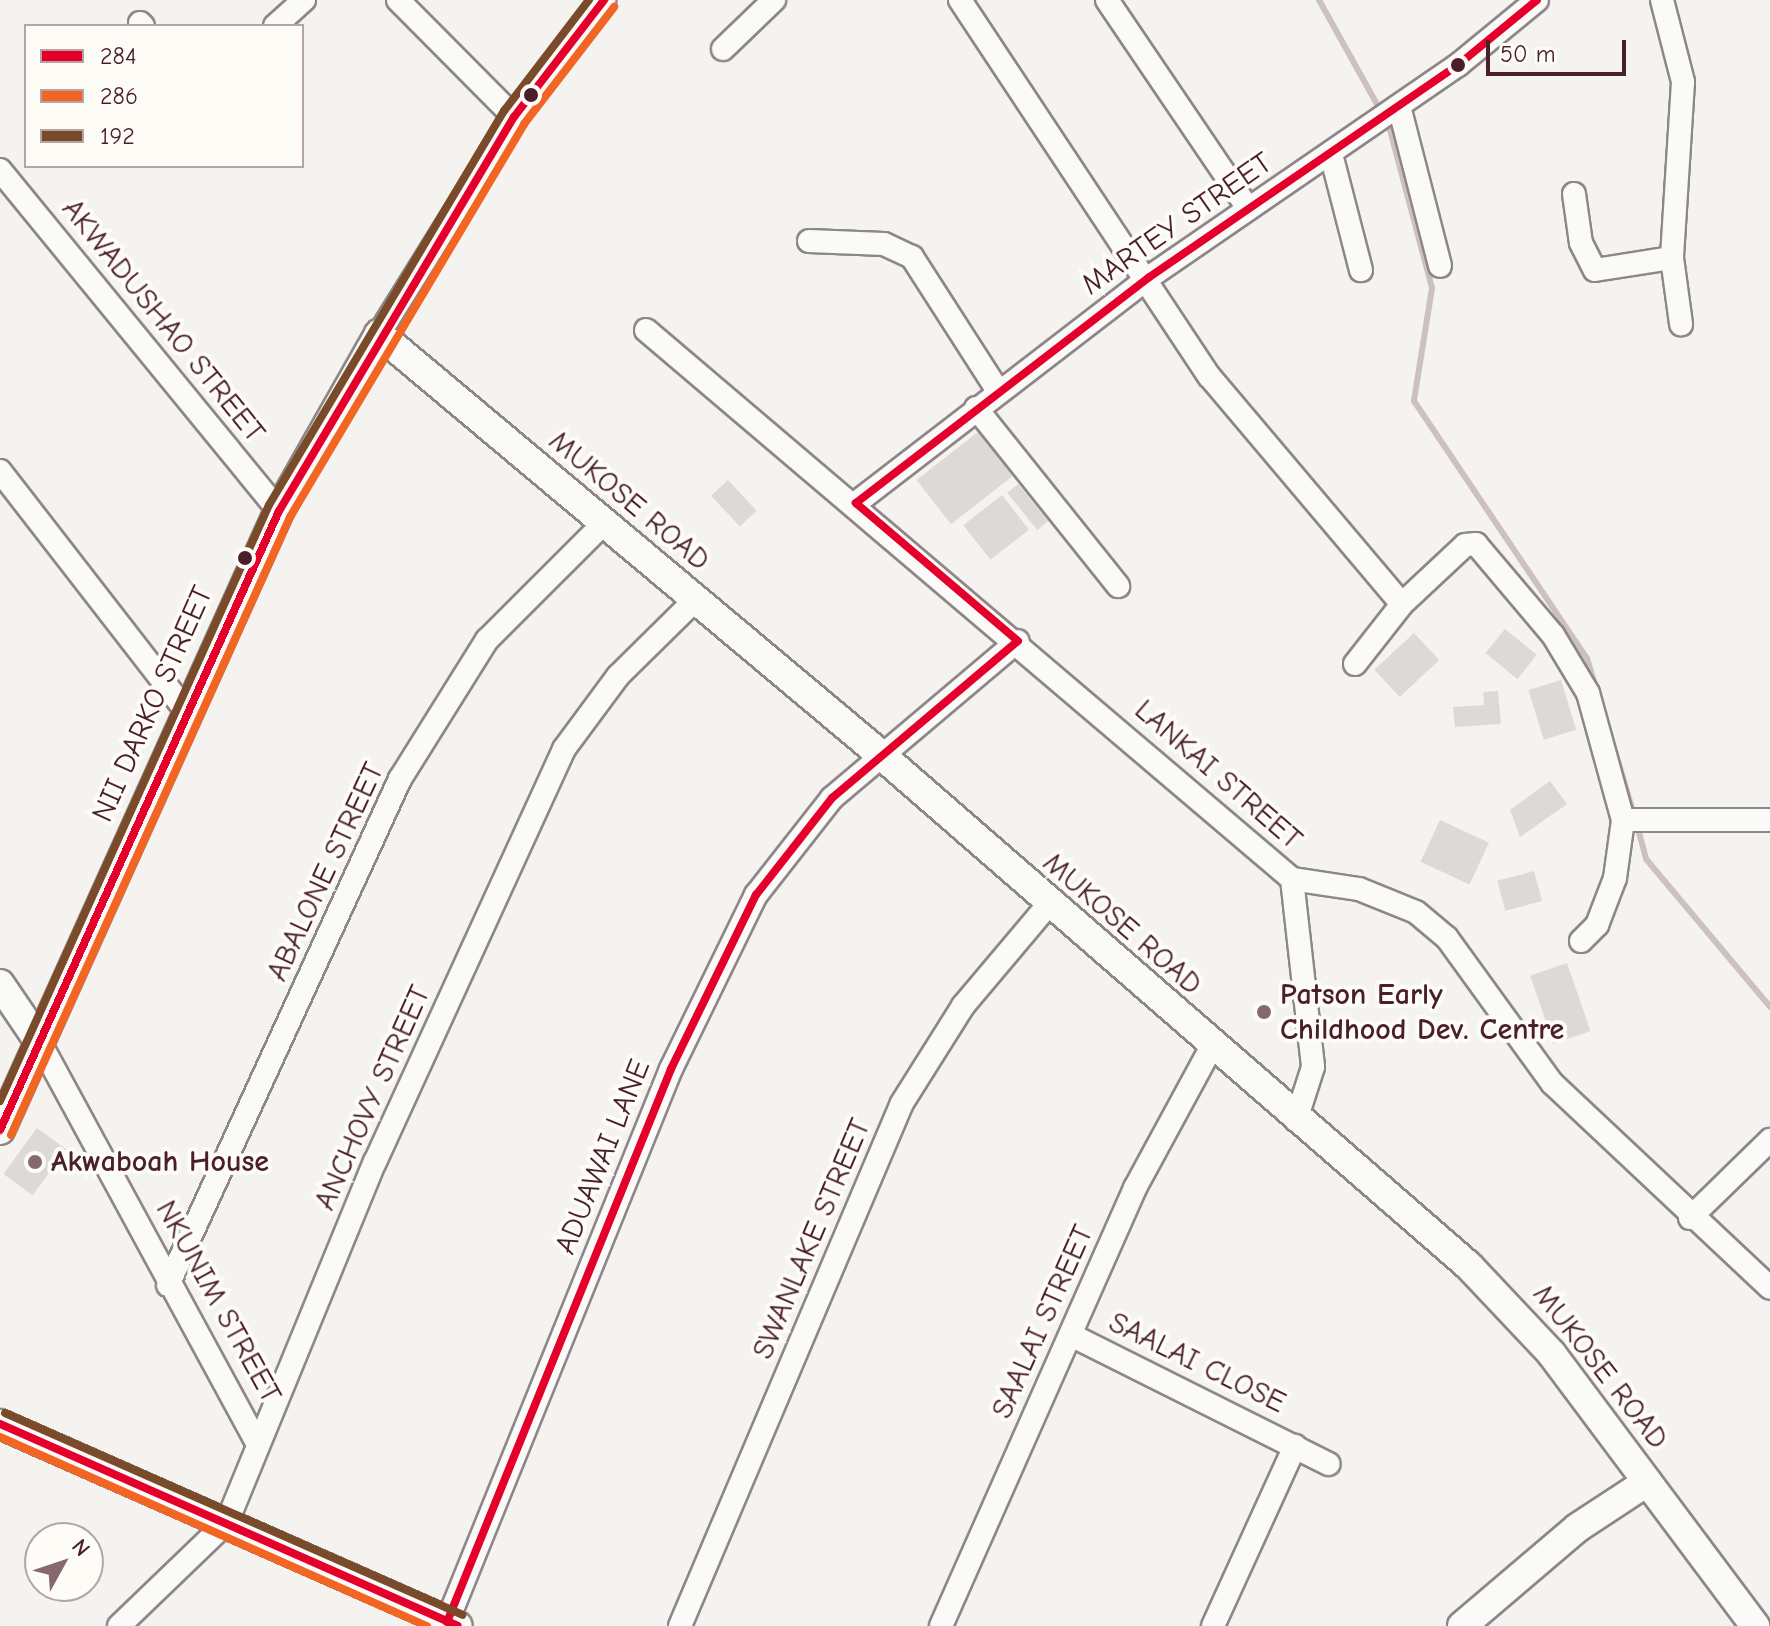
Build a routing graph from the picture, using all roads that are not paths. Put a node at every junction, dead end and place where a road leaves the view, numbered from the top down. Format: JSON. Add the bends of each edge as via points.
{"nodes":[{"id":1,"x":304,"y":0,"type":"edge"},
{"id":2,"x":398,"y":0,"type":"edge"},
{"id":3,"x":604,"y":0,"type":"edge"},
{"id":4,"x":774,"y":0,"type":"edge"},
{"id":5,"x":960,"y":0,"type":"edge"},
{"id":6,"x":1107,"y":0,"type":"edge"},
{"id":7,"x":1537,"y":0,"type":"edge"},
{"id":8,"x":1662,"y":0,"type":"edge"},
{"id":9,"x":277,"y":24,"type":"edge"},
{"id":10,"x":723,"y":49,"type":"dead end"},
{"id":11,"x":1399,"y":106,"type":"junction"},
{"id":12,"x":514,"y":117,"type":"junction"},
{"id":13,"x":1331,"y":154,"type":"junction"},
{"id":14,"x":0,"y":170,"type":"edge"},
{"id":15,"x":1574,"y":194,"type":"dead end"},
{"id":16,"x":1248,"y":208,"type":"junction"},
{"id":17,"x":809,"y":241,"type":"dead end"},
{"id":18,"x":1672,"y":258,"type":"junction"},
{"id":19,"x":1440,"y":266,"type":"dead end"},
{"id":20,"x":1361,"y":270,"type":"dead end"},
{"id":21,"x":1148,"y":278,"type":"junction"},
{"id":22,"x":1681,"y":324,"type":"dead end"},
{"id":23,"x":646,"y":330,"type":"dead end"},
{"id":24,"x":379,"y":334,"type":"junction"},
{"id":25,"x":998,"y":391,"type":"junction"},
{"id":26,"x":976,"y":408,"type":"junction"},
{"id":27,"x":0,"y":471,"type":"edge"},
{"id":28,"x":856,"y":503,"type":"junction"},
{"id":29,"x":279,"y":511,"type":"junction"},
{"id":30,"x":602,"y":525,"type":"junction"},
{"id":31,"x":1118,"y":586,"type":"dead end"},
{"id":32,"x":695,"y":600,"type":"junction"},
{"id":33,"x":1402,"y":604,"type":"junction"},
{"id":34,"x":1018,"y":641,"type":"junction"},
{"id":35,"x":1355,"y":664,"type":"dead end"},
{"id":36,"x":186,"y":711,"type":"junction"},
{"id":37,"x":880,"y":754,"type":"junction"},
{"id":38,"x":1770,"y":820,"type":"edge"},
{"id":39,"x":1627,"y":821,"type":"junction"},
{"id":40,"x":1292,"y":879,"type":"junction"},
{"id":41,"x":1048,"y":905,"type":"junction"},
{"id":42,"x":1581,"y":941,"type":"dead end"},
{"id":43,"x":0,"y":984,"type":"edge"},
{"id":44,"x":40,"y":1043,"type":"junction"},
{"id":45,"x":1211,"y":1048,"type":"junction"},
{"id":46,"x":1296,"y":1120,"type":"junction"},
{"id":47,"x":0,"y":1130,"type":"edge"},
{"id":48,"x":1768,"y":1136,"type":"edge"},
{"id":49,"x":1690,"y":1218,"type":"junction"},
{"id":50,"x":168,"y":1285,"type":"junction"},
{"id":51,"x":1770,"y":1288,"type":"edge"},
{"id":52,"x":1071,"y":1335,"type":"junction"},
{"id":53,"x":0,"y":1424,"type":"edge"},
{"id":54,"x":258,"y":1444,"type":"junction"},
{"id":55,"x":1295,"y":1446,"type":"junction"},
{"id":56,"x":1329,"y":1464,"type":"dead end"},
{"id":57,"x":1647,"y":1482,"type":"junction"},
{"id":58,"x":227,"y":1522,"type":"junction"},
{"id":59,"x":452,"y":1624,"type":"edge"},
{"id":60,"x":119,"y":1626,"type":"edge"},
{"id":61,"x":680,"y":1626,"type":"edge"},
{"id":62,"x":941,"y":1626,"type":"edge"},
{"id":63,"x":1213,"y":1626,"type":"edge"},
{"id":64,"x":1462,"y":1626,"type":"edge"},
{"id":65,"x":1755,"y":1626,"type":"edge"}],
"edges":[{"from":1,"to":9,"type":"street"},
{"from":2,"to":12,"type":"street"},
{"from":3,"to":12,"type":"street","name":"NII DARKO STREET"},
{"from":4,"to":10,"type":"street"},
{"from":5,"to":21,"type":"street"},
{"from":6,"to":16,"type":"street"},
{"from":7,"to":11,"type":"street","name":"MARTEY STREET"},
{"from":8,"to":18,"type":"street","via":[[1683,82]]},
{"from":11,"to":13,"type":"street","name":"MARTEY STREET"},
{"from":11,"to":19,"type":"street"},
{"from":12,"to":24,"type":"street","name":"NII DARKO STREET"},
{"from":13,"to":16,"type":"street","name":"MARTEY STREET"},
{"from":13,"to":20,"type":"street"},
{"from":14,"to":29,"type":"street","name":"AKWADUSHAO STREET"},
{"from":15,"to":18,"type":"street","via":[[1581,243],[1595,270]]},
{"from":16,"to":21,"type":"street","name":"MARTEY STREET"},
{"from":17,"to":25,"type":"street","via":[[884,244],[912,257]]},
{"from":18,"to":22,"type":"street"},
{"from":21,"to":25,"type":"street","name":"MARTEY STREET"},
{"from":21,"to":33,"type":"street","via":[[1210,377],[1281,469]]},
{"from":23,"to":28,"type":"street","name":"LANKAI STREET"},
{"from":24,"to":29,"type":"street","name":"NII DARKO STREET"},
{"from":24,"to":30,"type":"street","name":"MUKOSE ROAD"},
{"from":25,"to":26,"type":"street","name":"MARTEY STREET"},
{"from":26,"to":28,"type":"street","name":"MARTEY STREET"},
{"from":26,"to":31,"type":"street"},
{"from":27,"to":36,"type":"street"},
{"from":28,"to":34,"type":"street","name":"LANKAI STREET"},
{"from":29,"to":36,"type":"street","name":"NII DARKO STREET"},
{"from":30,"to":32,"type":"street","name":"MUKOSE ROAD"},
{"from":30,"to":50,"type":"street","name":"ABALONE STREET","via":[[487,640],[400,779]]},
{"from":32,"to":37,"type":"street","name":"MUKOSE ROAD"},
{"from":32,"to":54,"type":"street","name":"ANCHOVY STREET","via":[[618,676],[564,749],[375,1162]]},
{"from":33,"to":35,"type":"street"},
{"from":33,"to":39,"type":"street","via":[[1465,545],[1487,555],[1553,635],[1588,693]]},
{"from":34,"to":37,"type":"street","name":"ADUAWAI LANE"},
{"from":34,"to":40,"type":"street","name":"LANKAI STREET"},
{"from":36,"to":44,"type":"street","name":"NII DARKO STREET"},
{"from":37,"to":41,"type":"street","name":"MUKOSE ROAD"},
{"from":37,"to":59,"type":"street","name":"ADUAWAI LANE","via":[[807,826],[756,895],[671,1069]]},
{"from":38,"to":39,"type":"street"},
{"from":39,"to":42,"type":"street","via":[[1615,878],[1597,925]]},
{"from":40,"to":46,"type":"street","via":[[1313,1067]]},
{"from":40,"to":49,"type":"street","name":"LANKAI STREET","via":[[1359,889],[1416,912],[1447,938],[1552,1083]]},
{"from":41,"to":45,"type":"street","name":"MUKOSE ROAD"},
{"from":41,"to":61,"type":"street","name":"SWANLAKE STREET","via":[[963,1006],[902,1103]]},
{"from":43,"to":44,"type":"street","name":"NKUNIM STREET"},
{"from":44,"to":47,"type":"street","name":"NII DARKO STREET"},
{"from":44,"to":50,"type":"street","name":"NKUNIM STREET"},
{"from":45,"to":46,"type":"street","name":"MUKOSE ROAD"},
{"from":45,"to":52,"type":"street","name":"SAALAI STREET","via":[[1135,1188]]},
{"from":46,"to":57,"type":"street","name":"MUKOSE ROAD","via":[[1496,1291]]},
{"from":48,"to":49,"type":"street"},
{"from":49,"to":51,"type":"street","name":"LANKAI STREET"},
{"from":50,"to":54,"type":"street","name":"NKUNIM STREET"},
{"from":52,"to":55,"type":"street","name":"SAALAI CLOSE"},
{"from":52,"to":62,"type":"street","name":"SAALAI STREET"},
{"from":53,"to":58,"type":"street"},
{"from":54,"to":58,"type":"street","name":"ANCHOVY STREET"},
{"from":55,"to":56,"type":"street","name":"SAALAI CLOSE"},
{"from":55,"to":63,"type":"street","name":"SAALAI CLOSE"},
{"from":57,"to":64,"type":"street","via":[[1577,1528]]},
{"from":57,"to":65,"type":"street","name":"MUKOSE ROAD"},
{"from":58,"to":59,"type":"street"},
{"from":58,"to":60,"type":"street","name":"ANCHOVY STREET"}]}
